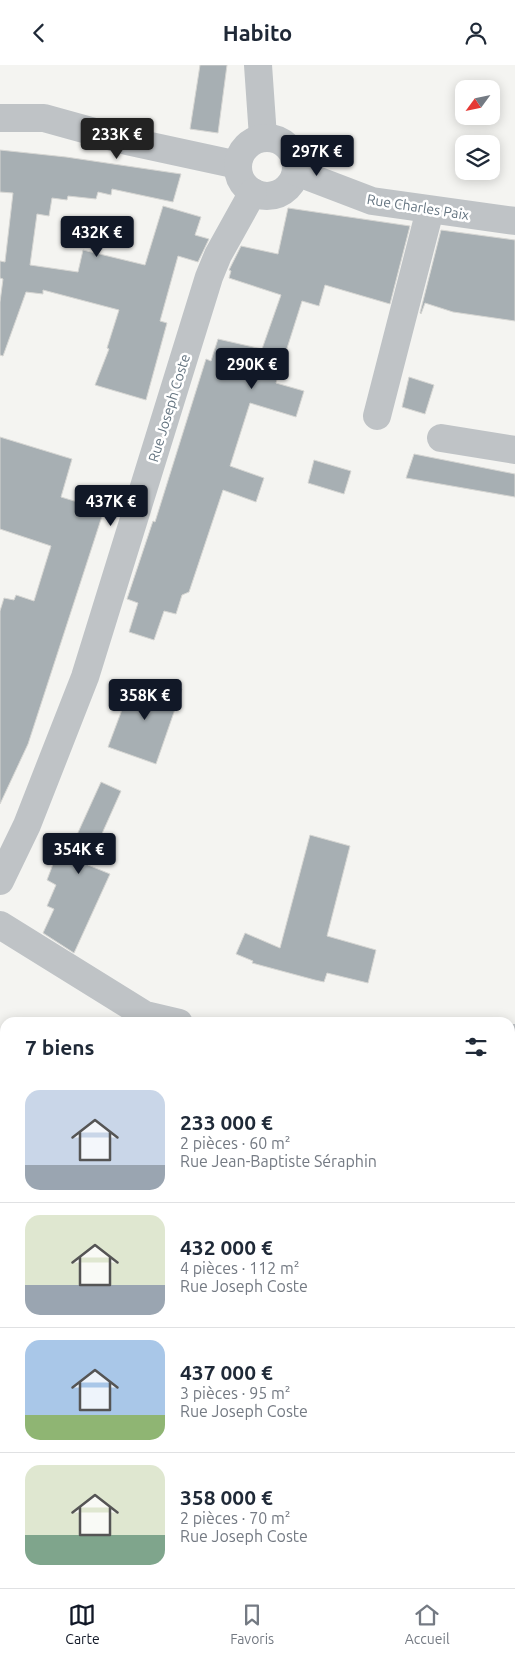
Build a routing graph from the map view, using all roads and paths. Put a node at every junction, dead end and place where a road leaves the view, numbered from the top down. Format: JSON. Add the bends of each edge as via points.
{"nodes":[{"id":1,"x":258,"y":65,"type":"edge"},
{"id":2,"x":0,"y":118,"type":"edge"},
{"id":3,"x":264,"y":137,"type":"junction"},
{"id":4,"x":238,"y":165,"type":"junction"},
{"id":5,"x":296,"y":172,"type":"junction"},
{"id":6,"x":252,"y":192,"type":"junction"},
{"id":7,"x":430,"y":210,"type":"junction"},
{"id":8,"x":515,"y":221,"type":"edge"},
{"id":9,"x":377,"y":416,"type":"dead end"},
{"id":10,"x":441,"y":438,"type":"dead end"},
{"id":11,"x":515,"y":450,"type":"edge"},
{"id":12,"x":0,"y":881,"type":"edge"},
{"id":13,"x":0,"y":925,"type":"edge"},
{"id":14,"x":147,"y":1017,"type":"edge"}],
"edges":[{"from":1,"to":3,"type":"street"},
{"from":2,"to":4,"type":"street","via":[[44,118],[127,141]]},
{"from":3,"to":4,"type":"street","via":[[243,150]]},
{"from":3,"to":5,"type":"street","via":[[279,140],[291,150],[295,156]]},
{"from":4,"to":6,"type":"street","via":[[242,180]]},
{"from":5,"to":6,"type":"street","via":[[289,187],[276,195]]},
{"from":5,"to":7,"type":"street","name":"Rue Charles Paix","via":[[372,201]]},
{"from":6,"to":12,"type":"street","name":"Rue Joseph Coste","via":[[218,255],[207,284],[85,677],[27,825]]},
{"from":7,"to":8,"type":"street","name":"Rue Charles Paix"},
{"from":7,"to":9,"type":"street"},
{"from":10,"to":11,"type":"street"},
{"from":13,"to":14,"type":"street"}]}
